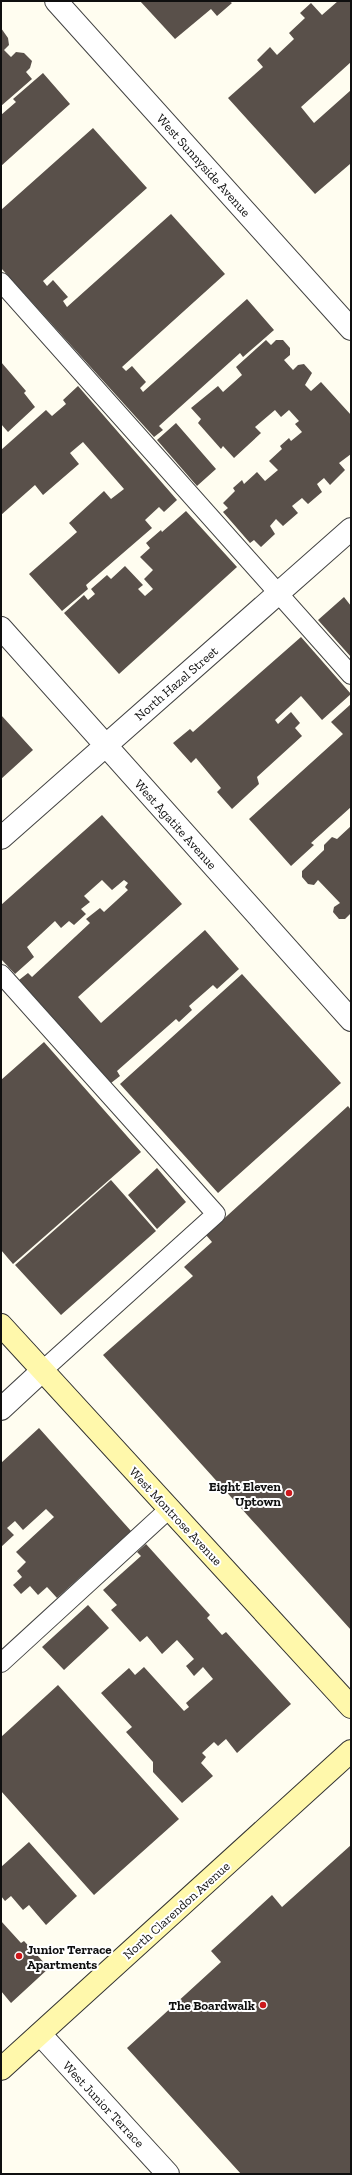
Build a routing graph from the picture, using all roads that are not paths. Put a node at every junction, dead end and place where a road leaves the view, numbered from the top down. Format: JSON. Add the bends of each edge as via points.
{"nodes":[{"id":1,"x":56,"y":1,"type":"edge"},
{"id":2,"x":1,"y":282,"type":"edge"},
{"id":3,"x":351,"y":329,"type":"edge"},
{"id":4,"x":351,"y":529,"type":"edge"},
{"id":5,"x":278,"y":594,"type":"junction"},
{"id":6,"x":1,"y":628,"type":"edge"},
{"id":7,"x":351,"y":674,"type":"edge"},
{"id":8,"x":106,"y":745,"type":"junction"},
{"id":9,"x":1,"y":838,"type":"edge"},
{"id":10,"x":1,"y":974,"type":"edge"},
{"id":11,"x":351,"y":1020,"type":"edge"},
{"id":12,"x":1,"y":1325,"type":"edge"},
{"id":13,"x":42,"y":1371,"type":"junction"},
{"id":14,"x":1,"y":1409,"type":"edge"},
{"id":15,"x":169,"y":1509,"type":"junction"},
{"id":16,"x":1,"y":1663,"type":"edge"},
{"id":17,"x":351,"y":1707,"type":"edge"},
{"id":18,"x":351,"y":1751,"type":"edge"},
{"id":19,"x":40,"y":2034,"type":"junction"},
{"id":20,"x":1,"y":2069,"type":"edge"},
{"id":21,"x":168,"y":2174,"type":"edge"}],
"edges":[{"from":1,"to":3,"type":"street","name":"West Sunnyside Avenue"},
{"from":2,"to":5,"type":"lane"},
{"from":4,"to":5,"type":"street","name":"North Hazel Street"},
{"from":5,"to":7,"type":"lane"},
{"from":5,"to":8,"type":"street","name":"North Hazel Street"},
{"from":6,"to":8,"type":"street","name":"West Agatite Avenue"},
{"from":8,"to":9,"type":"street","name":"North Hazel Street"},
{"from":8,"to":11,"type":"street","name":"West Agatite Avenue"},
{"from":10,"to":13,"type":"lane","via":[[216,1214]]},
{"from":12,"to":13,"type":"main road","name":"West Montrose Avenue"},
{"from":13,"to":14,"type":"street"},
{"from":13,"to":15,"type":"main road","name":"West Montrose Avenue"},
{"from":15,"to":16,"type":"lane"},
{"from":15,"to":17,"type":"main road","name":"West Montrose Avenue"},
{"from":18,"to":19,"type":"main road","name":"North Clarendon Avenue"},
{"from":19,"to":20,"type":"main road","name":"North Clarendon Avenue"},
{"from":19,"to":21,"type":"street","name":"West Junior Terrace"}]}
